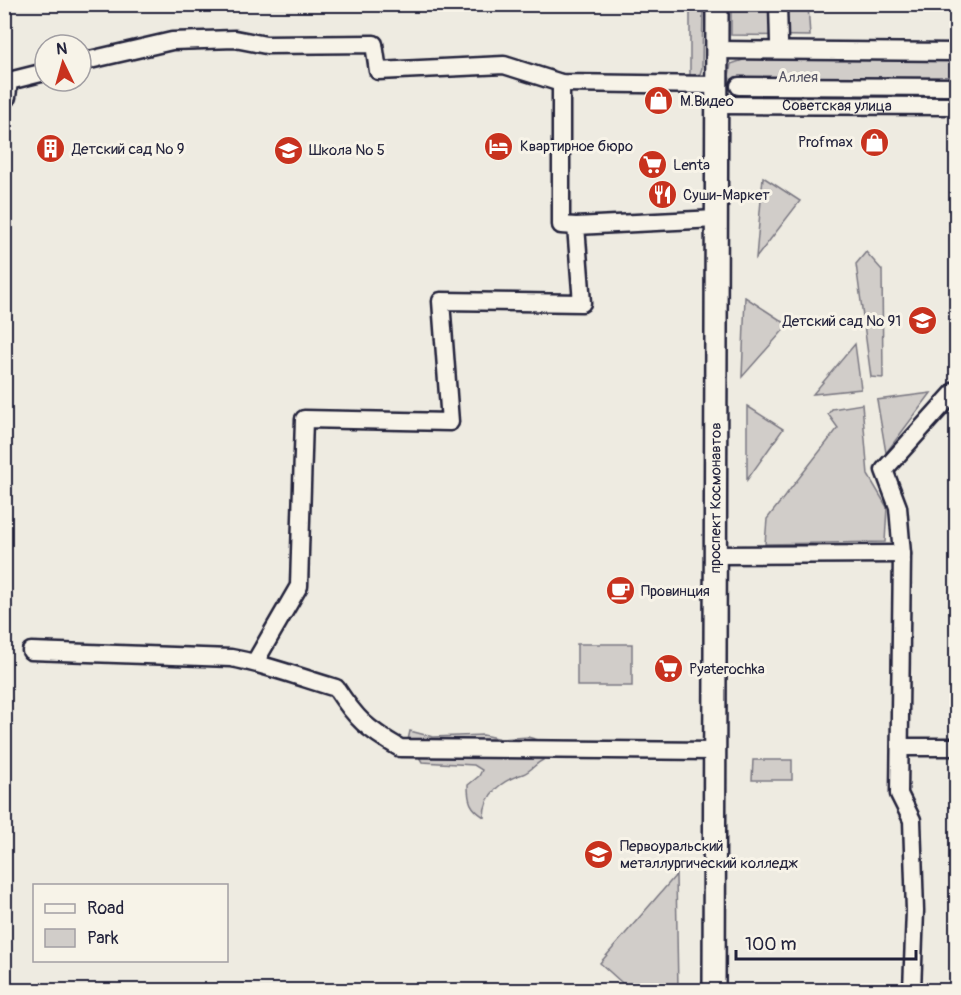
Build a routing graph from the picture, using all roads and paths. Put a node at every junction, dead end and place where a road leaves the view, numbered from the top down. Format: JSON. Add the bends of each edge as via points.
{"nodes":[{"id":1,"x":717,"y":4,"type":"edge"},
{"id":2,"x":778,"y":4,"type":"edge"},
{"id":3,"x":779,"y":42,"type":"dead end"},
{"id":4,"x":717,"y":50,"type":"junction"},
{"id":5,"x":957,"y":52,"type":"edge"},
{"id":6,"x":93,"y":60,"type":"edge"},
{"id":7,"x":33,"y":75,"type":"edge"},
{"id":8,"x":561,"y":83,"type":"junction"},
{"id":9,"x":739,"y":86,"type":"dead end"},
{"id":10,"x":957,"y":87,"type":"edge"},
{"id":11,"x":717,"y":95,"type":"junction"},
{"id":12,"x":4,"y":98,"type":"edge"},
{"id":13,"x":957,"y":106,"type":"edge"},
{"id":14,"x":716,"y":219,"type":"junction"},
{"id":15,"x":576,"y":226,"type":"junction"},
{"id":16,"x":957,"y":390,"type":"edge"},
{"id":17,"x":903,"y":554,"type":"junction"},
{"id":18,"x":714,"y":555,"type":"junction"},
{"id":19,"x":31,"y":651,"type":"dead end"},
{"id":20,"x":255,"y":662,"type":"junction"},
{"id":21,"x":900,"y":747,"type":"junction"},
{"id":22,"x":957,"y":747,"type":"edge"},
{"id":23,"x":713,"y":751,"type":"junction"},
{"id":24,"x":714,"y":990,"type":"edge"},
{"id":25,"x":912,"y":990,"type":"edge"}],
"edges":[{"from":1,"to":4,"type":"main road","name":"проспект Космонавтов"},
{"from":2,"to":3,"type":"street"},
{"from":4,"to":5,"type":"street"},
{"from":4,"to":11,"type":"main road","name":"проспект Космонавтов"},
{"from":6,"to":8,"type":"street","name":"Советская улица","via":[[172,40],[235,39],[267,45],[374,44],[378,71],[504,65]]},
{"from":7,"to":12,"type":"street","via":[[9,81]]},
{"from":8,"to":11,"type":"street","name":"Советская улица"},
{"from":8,"to":15,"type":"street","via":[[561,225]]},
{"from":9,"to":10,"type":"street"},
{"from":11,"to":13,"type":"street","name":"Советская улица"},
{"from":11,"to":14,"type":"main road","name":"проспект Космонавтов"},
{"from":14,"to":15,"type":"street"},
{"from":14,"to":18,"type":"main road","name":"проспект Космонавтов"},
{"from":15,"to":20,"type":"street","via":[[582,303],[441,301],[450,422],[304,419],[299,586]]},
{"from":16,"to":17,"type":"street","via":[[884,470],[898,507]]},
{"from":17,"to":18,"type":"street"},
{"from":17,"to":21,"type":"street"},
{"from":18,"to":23,"type":"main road","name":"проспект Космонавтов"},
{"from":19,"to":20,"type":"street"},
{"from":20,"to":23,"type":"street","via":[[336,688],[355,717],[400,748]]},
{"from":21,"to":22,"type":"street"},
{"from":21,"to":25,"type":"street","via":[[899,794],[912,820]]},
{"from":23,"to":24,"type":"main road","name":"проспект Космонавтов"}]}
